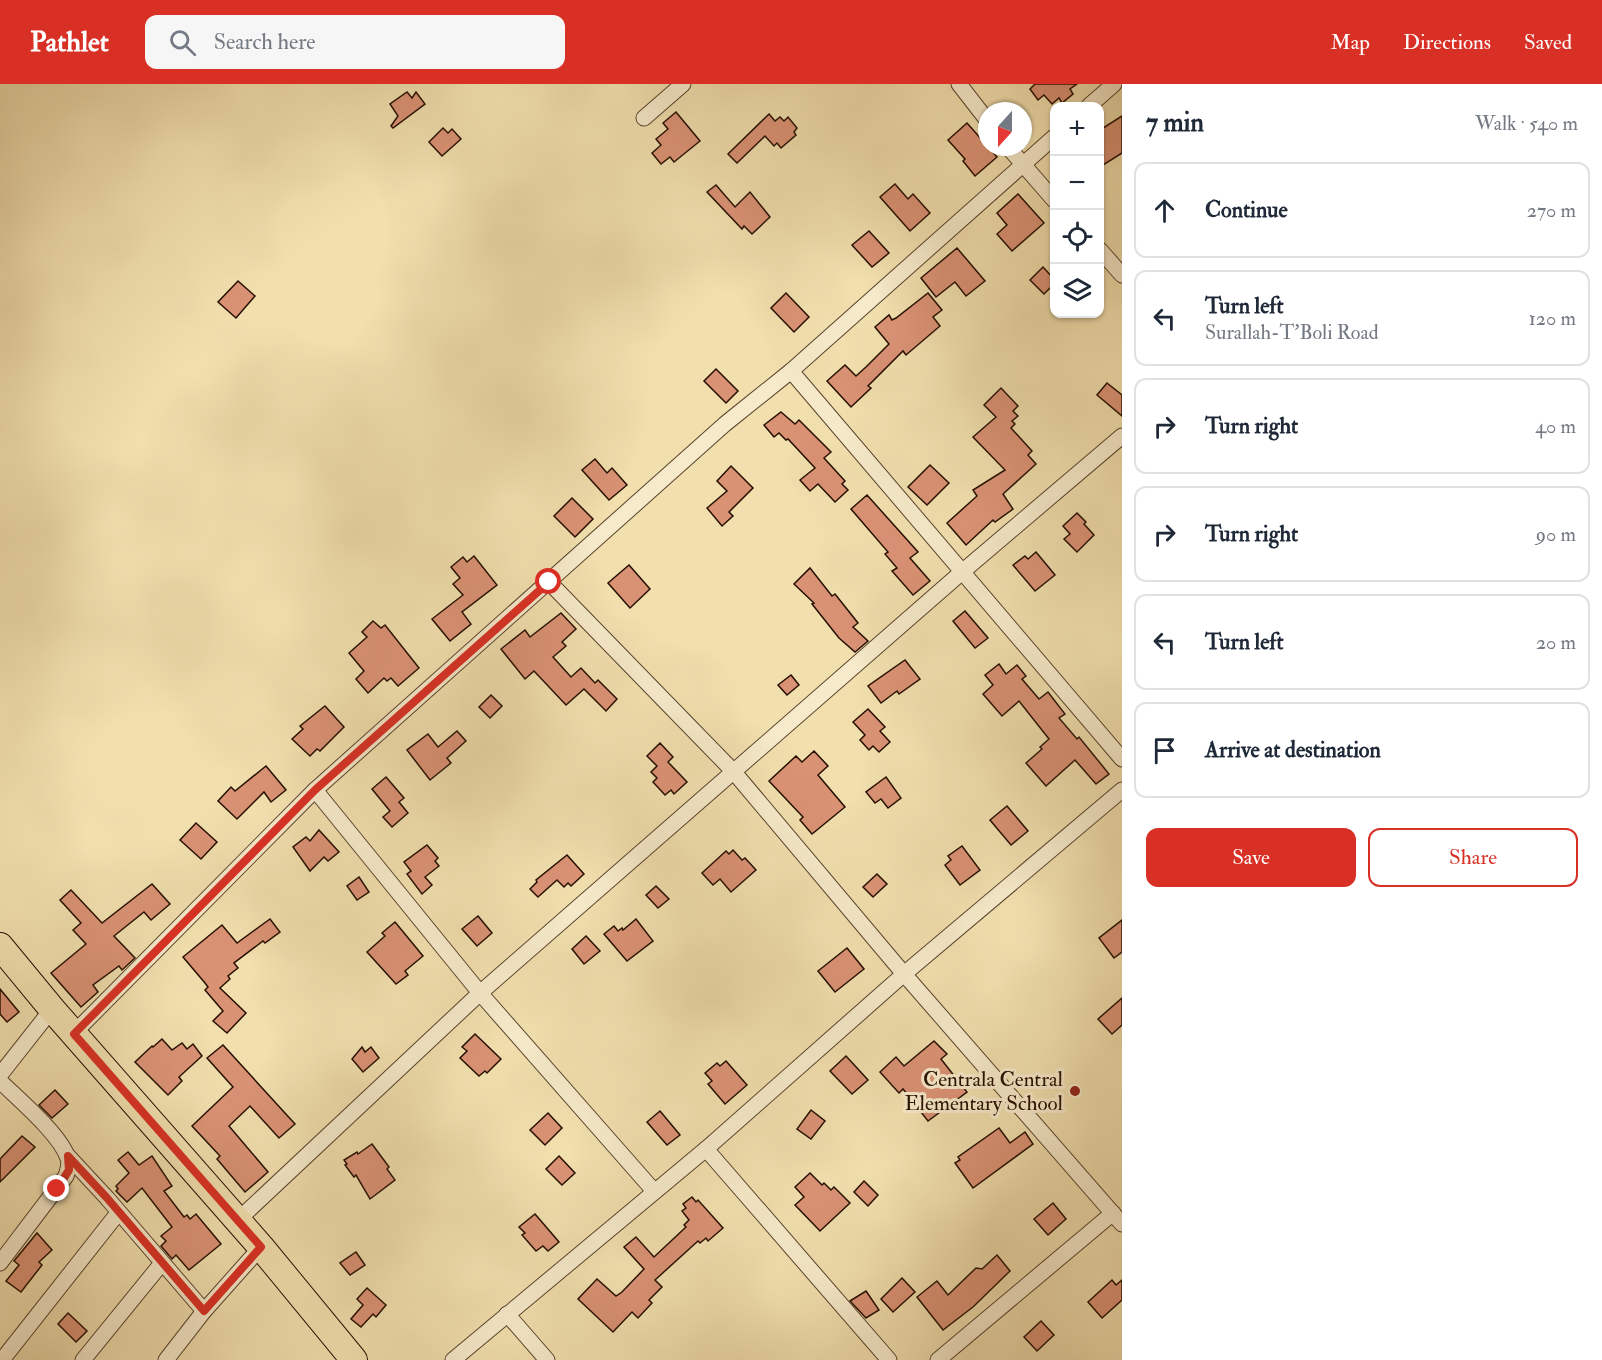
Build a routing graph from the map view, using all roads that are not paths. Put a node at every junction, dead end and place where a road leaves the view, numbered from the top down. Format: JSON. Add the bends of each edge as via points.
{"nodes":[{"id":1,"x":683,"y":84,"type":"edge"},
{"id":2,"x":959,"y":84,"type":"edge"},
{"id":3,"x":1114,"y":84,"type":"edge"},
{"id":4,"x":1094,"y":102,"type":"edge"},
{"id":5,"x":978,"y":108,"type":"edge"},
{"id":6,"x":644,"y":118,"type":"dead end"},
{"id":7,"x":1050,"y":141,"type":"edge"},
{"id":8,"x":1016,"y":156,"type":"edge"},
{"id":9,"x":1023,"y":165,"type":"junction"},
{"id":10,"x":1050,"y":195,"type":"edge"},
{"id":11,"x":1104,"y":255,"type":"edge"},
{"id":12,"x":1122,"y":275,"type":"edge"},
{"id":13,"x":790,"y":371,"type":"junction"},
{"id":14,"x":1122,"y":436,"type":"edge"},
{"id":15,"x":962,"y":572,"type":"junction"},
{"id":16,"x":549,"y":582,"type":"junction"},
{"id":17,"x":1122,"y":759,"type":"edge"},
{"id":18,"x":733,"y":771,"type":"junction"},
{"id":19,"x":315,"y":790,"type":"junction"},
{"id":20,"x":1122,"y":790,"type":"edge"},
{"id":21,"x":0,"y":946,"type":"edge"},
{"id":22,"x":904,"y":974,"type":"junction"},
{"id":23,"x":480,"y":993,"type":"junction"},
{"id":24,"x":52,"y":1010,"type":"junction"},
{"id":25,"x":74,"y":1034,"type":"junction"},
{"id":26,"x":0,"y":1076,"type":"edge"},
{"id":27,"x":0,"y":1081,"type":"edge"},
{"id":28,"x":706,"y":1149,"type":"junction"},
{"id":29,"x":68,"y":1156,"type":"junction"},
{"id":30,"x":654,"y":1191,"type":"junction"},
{"id":31,"x":118,"y":1213,"type":"junction"},
{"id":32,"x":1117,"y":1219,"type":"edge"},
{"id":33,"x":238,"y":1220,"type":"junction"},
{"id":34,"x":261,"y":1247,"type":"junction"},
{"id":35,"x":0,"y":1263,"type":"edge"},
{"id":36,"x":162,"y":1263,"type":"junction"},
{"id":37,"x":204,"y":1311,"type":"junction"},
{"id":38,"x":507,"y":1314,"type":"junction"},
{"id":39,"x":2,"y":1360,"type":"edge"},
{"id":40,"x":83,"y":1360,"type":"edge"},
{"id":41,"x":166,"y":1360,"type":"edge"},
{"id":42,"x":354,"y":1360,"type":"edge"},
{"id":43,"x":453,"y":1360,"type":"edge"},
{"id":44,"x":547,"y":1360,"type":"edge"},
{"id":45,"x":889,"y":1360,"type":"edge"},
{"id":46,"x":938,"y":1360,"type":"edge"}],
"edges":[{"from":1,"to":6,"type":"street"},
{"from":2,"to":5,"type":"street"},
{"from":3,"to":4,"type":"street"},
{"from":7,"to":9,"type":"street"},
{"from":8,"to":9,"type":"street"},
{"from":9,"to":10,"type":"street"},
{"from":9,"to":13,"type":"street"},
{"from":11,"to":12,"type":"street"},
{"from":13,"to":15,"type":"street"},
{"from":13,"to":16,"type":"street"},
{"from":14,"to":15,"type":"street"},
{"from":15,"to":17,"type":"street"},
{"from":15,"to":18,"type":"street"},
{"from":16,"to":18,"type":"street"},
{"from":16,"to":19,"type":"street"},
{"from":18,"to":22,"type":"street"},
{"from":18,"to":23,"type":"street"},
{"from":19,"to":23,"type":"street"},
{"from":19,"to":25,"type":"street"},
{"from":20,"to":22,"type":"street"},
{"from":21,"to":24,"type":"main road"},
{"from":22,"to":28,"type":"street"},
{"from":22,"to":32,"type":"street"},
{"from":23,"to":30,"type":"street"},
{"from":23,"to":33,"type":"street"},
{"from":24,"to":25,"type":"main road"},
{"from":24,"to":26,"type":"street"},
{"from":25,"to":33,"type":"main road"},
{"from":27,"to":29,"type":"street","via":[[47,1127]]},
{"from":28,"to":30,"type":"street"},
{"from":28,"to":45,"type":"street"},
{"from":29,"to":31,"type":"street"},
{"from":29,"to":35,"type":"street","via":[[66,1176]]},
{"from":30,"to":38,"type":"street"},
{"from":31,"to":36,"type":"street"},
{"from":31,"to":39,"type":"street"},
{"from":32,"to":46,"type":"street"},
{"from":33,"to":34,"type":"main road"},
{"from":34,"to":37,"type":"street"},
{"from":34,"to":42,"type":"main road"},
{"from":36,"to":37,"type":"street"},
{"from":36,"to":40,"type":"street"},
{"from":37,"to":41,"type":"street"},
{"from":38,"to":43,"type":"street"},
{"from":38,"to":44,"type":"street"}]}
